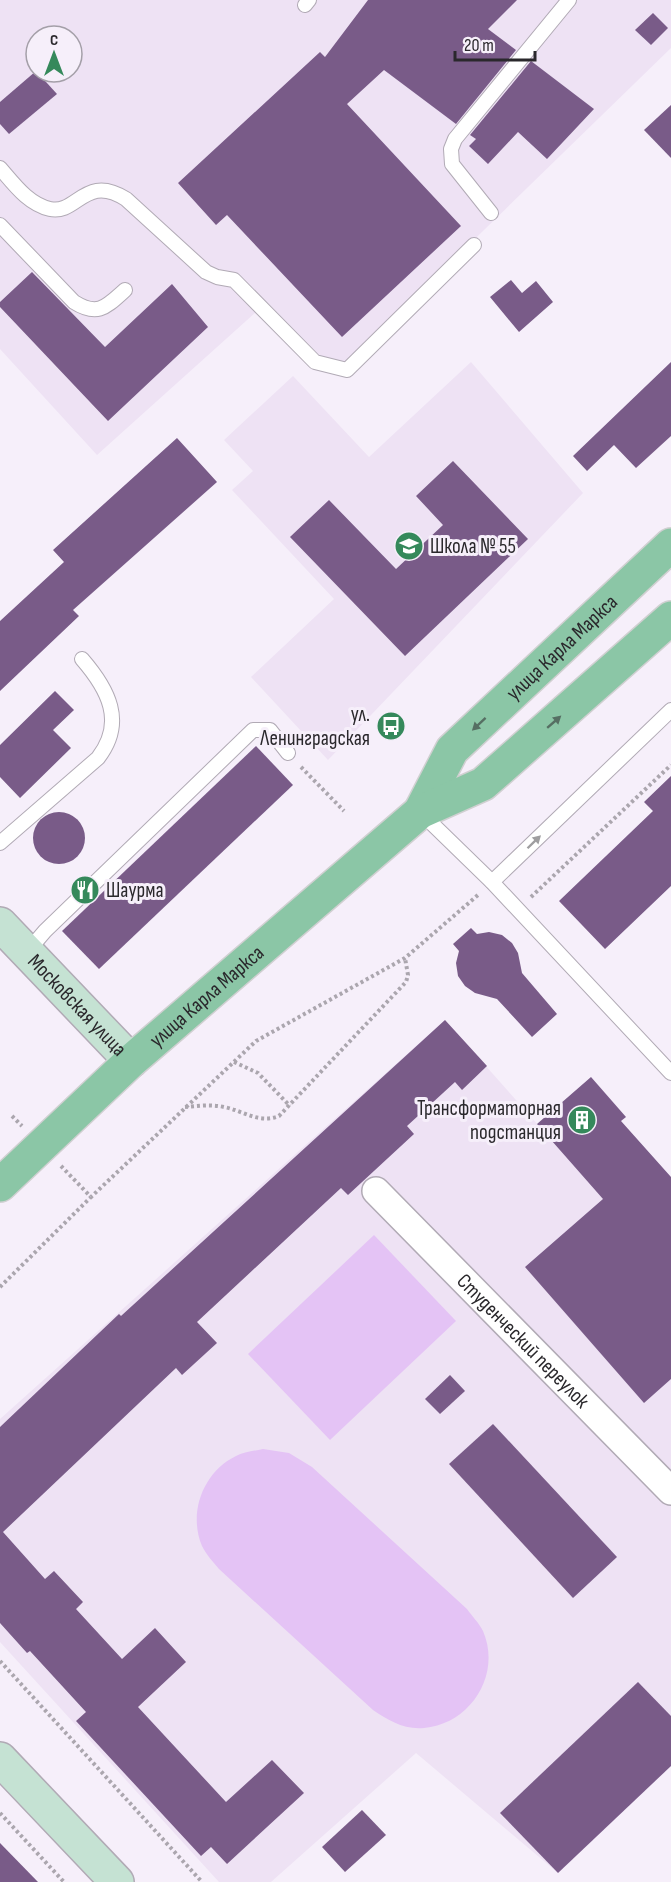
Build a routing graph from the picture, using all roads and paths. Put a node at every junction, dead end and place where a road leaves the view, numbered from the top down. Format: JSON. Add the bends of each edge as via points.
{"nodes":[{"id":1,"x":569,"y":0,"type":"edge"},
{"id":2,"x":0,"y":168,"type":"edge"},
{"id":3,"x":491,"y":213,"type":"dead end"},
{"id":4,"x":0,"y":225,"type":"edge"},
{"id":5,"x":474,"y":245,"type":"dead end"},
{"id":6,"x":124,"y":290,"type":"dead end"},
{"id":7,"x":671,"y":545,"type":"edge"},
{"id":8,"x":671,"y":618,"type":"edge"},
{"id":9,"x":82,"y":659,"type":"dead end"},
{"id":10,"x":671,"y":710,"type":"edge"},
{"id":11,"x":288,"y":753,"type":"joint"},
{"id":12,"x":671,"y":765,"type":"edge"},
{"id":13,"x":344,"y":811,"type":"dead end"},
{"id":14,"x":420,"y":813,"type":"junction"},
{"id":15,"x":0,"y":843,"type":"edge"},
{"id":16,"x":492,"y":882,"type":"junction"},
{"id":17,"x":518,"y":909,"type":"junction"},
{"id":18,"x":0,"y":924,"type":"edge"},
{"id":19,"x":27,"y":952,"type":"junction"},
{"id":20,"x":405,"y":958,"type":"junction"},
{"id":21,"x":131,"y":1061,"type":"junction"},
{"id":22,"x":234,"y":1062,"type":"junction"},
{"id":23,"x":671,"y":1074,"type":"edge"},
{"id":24,"x":290,"y":1106,"type":"junction"},
{"id":25,"x":185,"y":1107,"type":"junction"},
{"id":26,"x":12,"y":1116,"type":"dead end"},
{"id":27,"x":42,"y":1146,"type":"junction"},
{"id":28,"x":0,"y":1185,"type":"edge"},
{"id":29,"x":376,"y":1191,"type":"dead end"},
{"id":30,"x":91,"y":1197,"type":"junction"},
{"id":31,"x":0,"y":1287,"type":"edge"},
{"id":32,"x":671,"y":1491,"type":"edge"},
{"id":33,"x":0,"y":1661,"type":"edge"},
{"id":34,"x":0,"y":1760,"type":"edge"},
{"id":35,"x":0,"y":1813,"type":"edge"},
{"id":36,"x":64,"y":1882,"type":"edge"},
{"id":37,"x":117,"y":1882,"type":"edge"},
{"id":38,"x":202,"y":1882,"type":"edge"}],
"edges":[{"from":1,"to":3,"type":"lane","via":[[455,139],[451,149],[452,164]]},
{"from":2,"to":5,"type":"lane","via":[[22,194],[51,209],[65,208],[84,194],[113,191],[206,272],[234,279],[315,362],[347,370]]},
{"from":4,"to":6,"type":"lane","via":[[74,302],[85,308],[96,310],[110,304]]},
{"from":7,"to":14,"type":"main road","name":"улица Карла Маркса","one_way":true,"via":[[452,750]]},
{"from":14,"to":8,"type":"main road","name":"улица Карла Маркса","one_way":true,"via":[[483,784]]},
{"from":9,"to":15,"type":"lane","via":[[110,699],[111,733],[107,747]]},
{"from":16,"to":10,"type":"lane","one_way":true},
{"from":11,"to":13,"type":"path"},
{"from":11,"to":19,"type":"lane","via":[[270,730],[253,730]]},
{"from":12,"to":17,"type":"path"},
{"from":14,"to":16,"type":"lane"},
{"from":14,"to":21,"type":"main road","name":"улица Карла Маркса"},
{"from":16,"to":17,"type":"lane"},
{"from":16,"to":20,"type":"path"},
{"from":17,"to":23,"type":"lane"},
{"from":18,"to":19,"type":"street","name":"Московская улица"},
{"from":19,"to":21,"type":"street","name":"Московская улица"},
{"from":20,"to":22,"type":"path","via":[[266,1034]]},
{"from":20,"to":24,"type":"path","via":[[406,982]]},
{"from":21,"to":27,"type":"main road","name":"улица Карла Маркса"},
{"from":22,"to":24,"type":"path","via":[[258,1073]]},
{"from":22,"to":25,"type":"path"},
{"from":24,"to":25,"type":"path","via":[[270,1120],[225,1107]]},
{"from":25,"to":30,"type":"path"},
{"from":26,"to":27,"type":"path"},
{"from":27,"to":28,"type":"main road","name":"улица Карла Маркса"},
{"from":27,"to":30,"type":"path"},
{"from":29,"to":32,"type":"street","name":"Студенческий переулок"},
{"from":30,"to":31,"type":"path"},
{"from":33,"to":38,"type":"path"},
{"from":34,"to":37,"type":"street"},
{"from":35,"to":36,"type":"path"}]}
